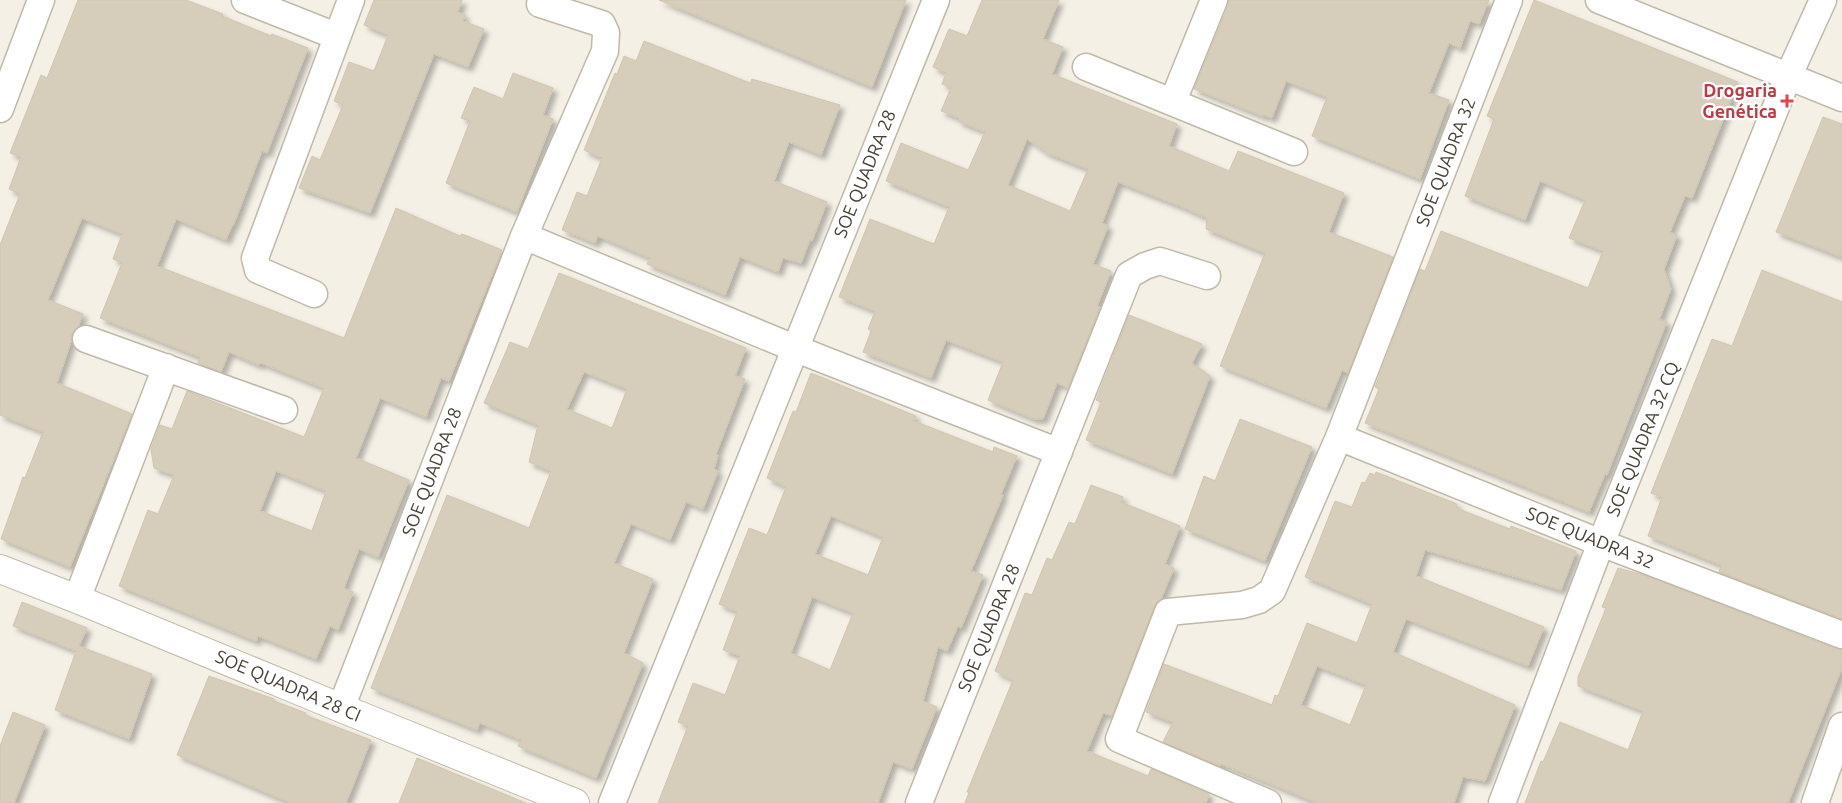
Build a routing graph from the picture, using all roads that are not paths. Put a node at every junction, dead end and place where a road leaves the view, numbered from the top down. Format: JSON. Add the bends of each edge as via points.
{"nodes":[{"id":1,"x":41,"y":0,"type":"edge"},
{"id":2,"x":245,"y":0,"type":"edge"},
{"id":3,"x":351,"y":0,"type":"edge"},
{"id":4,"x":936,"y":0,"type":"edge"},
{"id":5,"x":1214,"y":0,"type":"edge"},
{"id":6,"x":1509,"y":0,"type":"edge"},
{"id":7,"x":1599,"y":0,"type":"edge"},
{"id":8,"x":1823,"y":0,"type":"edge"},
{"id":9,"x":540,"y":4,"type":"dead end"},
{"id":10,"x":336,"y":36,"type":"junction"},
{"id":11,"x":1086,"y":67,"type":"dead end"},
{"id":12,"x":1788,"y":77,"type":"junction"},
{"id":13,"x":1842,"y":98,"type":"edge"},
{"id":14,"x":1173,"y":101,"type":"junction"},
{"id":15,"x":0,"y":109,"type":"edge"},
{"id":16,"x":1294,"y":152,"type":"dead end"},
{"id":17,"x":524,"y":236,"type":"junction"},
{"id":18,"x":1207,"y":276,"type":"dead end"},
{"id":19,"x":314,"y":294,"type":"dead end"},
{"id":20,"x":86,"y":339,"type":"dead end"},
{"id":21,"x":794,"y":348,"type":"junction"},
{"id":22,"x":166,"y":367,"type":"junction"},
{"id":23,"x":284,"y":410,"type":"dead end"},
{"id":24,"x":1339,"y":437,"type":"junction"},
{"id":25,"x":1059,"y":452,"type":"junction"},
{"id":26,"x":1601,"y":543,"type":"junction"},
{"id":27,"x":0,"y":569,"type":"edge"},
{"id":28,"x":77,"y":598,"type":"junction"},
{"id":29,"x":1842,"y":635,"type":"edge"},
{"id":30,"x":341,"y":708,"type":"junction"},
{"id":31,"x":1842,"y":726,"type":"edge"},
{"id":32,"x":1231,"y":796,"type":"edge"},
{"id":33,"x":575,"y":803,"type":"edge"},
{"id":34,"x":612,"y":803,"type":"edge"},
{"id":35,"x":919,"y":803,"type":"edge"},
{"id":36,"x":1268,"y":803,"type":"edge"},
{"id":37,"x":1502,"y":803,"type":"edge"},
{"id":38,"x":1815,"y":803,"type":"edge"}],
"edges":[{"from":1,"to":15,"type":"street"},
{"from":2,"to":10,"type":"street"},
{"from":3,"to":10,"type":"street"},
{"from":4,"to":21,"type":"street","name":"SOE QUADRA 28"},
{"from":5,"to":14,"type":"street"},
{"from":6,"to":24,"type":"street","name":"SOE QUADRA 32"},
{"from":7,"to":12,"type":"street"},
{"from":8,"to":12,"type":"street","name":"SOE QUADRA 32 CQ"},
{"from":9,"to":17,"type":"street","name":"SOE QUADRA 28","via":[[602,24],[606,33],[605,51]]},
{"from":10,"to":19,"type":"street","via":[[255,258],[258,270]]},
{"from":11,"to":14,"type":"street"},
{"from":12,"to":13,"type":"street"},
{"from":12,"to":26,"type":"street","name":"SOE QUADRA 32 CQ"},
{"from":14,"to":16,"type":"street"},
{"from":17,"to":21,"type":"street"},
{"from":17,"to":30,"type":"street","name":"SOE QUADRA 28"},
{"from":18,"to":25,"type":"street","name":"SOE QUADRA 28","via":[[1160,261],[1129,275]]},
{"from":20,"to":22,"type":"street"},
{"from":21,"to":25,"type":"street"},
{"from":21,"to":34,"type":"street","name":"SOE QUADRA 28"},
{"from":22,"to":23,"type":"street"},
{"from":22,"to":28,"type":"street"},
{"from":24,"to":26,"type":"street","name":"SOE QUADRA 32"},
{"from":24,"to":32,"type":"street","name":"SOE QUADRA 32","via":[[1272,591],[1259,600],[1242,605],[1168,612],[1119,739]]},
{"from":25,"to":35,"type":"street","name":"SOE QUADRA 28"},
{"from":26,"to":29,"type":"street","name":"SOE QUADRA 32"},
{"from":26,"to":37,"type":"street","name":"SOE QUADRA 32 CQ"},
{"from":27,"to":28,"type":"street","name":"SOE QUADRA 28 CI"},
{"from":28,"to":30,"type":"street","name":"SOE QUADRA 28 CI"},
{"from":30,"to":33,"type":"street","name":"SOE QUADRA 28 CI"},
{"from":31,"to":38,"type":"street"},
{"from":32,"to":36,"type":"street"}]}
